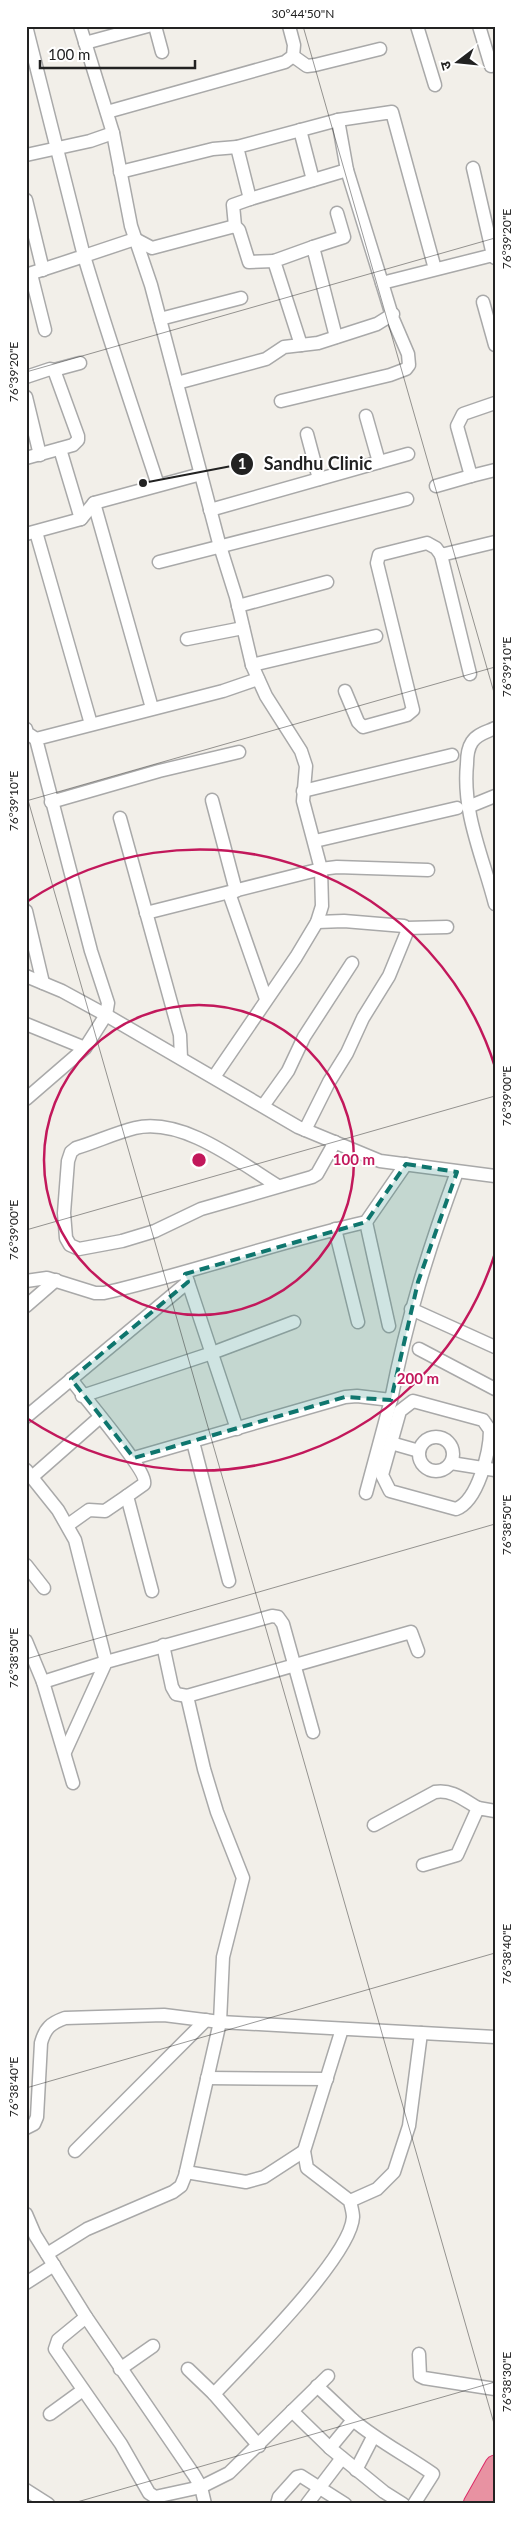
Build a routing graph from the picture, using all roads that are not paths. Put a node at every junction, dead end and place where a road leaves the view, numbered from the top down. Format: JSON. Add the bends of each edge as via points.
{"nodes":[{"id":1,"x":26,"y":26,"type":"edge"},
{"id":2,"x":80,"y":26,"type":"edge"},
{"id":3,"x":148,"y":26,"type":"edge"},
{"id":4,"x":154,"y":26,"type":"edge"},
{"id":5,"x":289,"y":26,"type":"edge"},
{"id":6,"x":417,"y":26,"type":"edge"},
{"id":7,"x":480,"y":26,"type":"edge"},
{"id":8,"x":85,"y":43,"type":"junction"},
{"id":9,"x":380,"y":49,"type":"dead end"},
{"id":10,"x":162,"y":52,"type":"dead end"},
{"id":11,"x":293,"y":56,"type":"junction"},
{"id":12,"x":491,"y":66,"type":"dead end"},
{"id":13,"x":435,"y":85,"type":"dead end"},
{"id":14,"x":106,"y":112,"type":"junction"},
{"id":15,"x":338,"y":120,"type":"junction"},
{"id":16,"x":300,"y":130,"type":"junction"},
{"id":17,"x":113,"y":133,"type":"junction"},
{"id":18,"x":237,"y":147,"type":"junction"},
{"id":19,"x":55,"y":148,"type":"junction"},
{"id":20,"x":26,"y":156,"type":"edge"},
{"id":21,"x":473,"y":168,"type":"dead end"},
{"id":22,"x":347,"y":170,"type":"junction"},
{"id":23,"x":120,"y":172,"type":"junction"},
{"id":24,"x":313,"y":180,"type":"junction"},
{"id":25,"x":250,"y":199,"type":"junction"},
{"id":26,"x":26,"y":200,"type":"edge"},
{"id":27,"x":336,"y":213,"type":"dead end"},
{"id":28,"x":235,"y":226,"type":"junction"},
{"id":29,"x":135,"y":239,"type":"junction"},
{"id":30,"x":313,"y":247,"type":"junction"},
{"id":31,"x":84,"y":256,"type":"junction"},
{"id":32,"x":494,"y":257,"type":"edge"},
{"id":33,"x":274,"y":261,"type":"junction"},
{"id":34,"x":435,"y":269,"type":"junction"},
{"id":35,"x":33,"y":273,"type":"edge"},
{"id":36,"x":382,"y":283,"type":"junction"},
{"id":37,"x":241,"y":298,"type":"dead end"},
{"id":38,"x":483,"y":302,"type":"dead end"},
{"id":39,"x":393,"y":314,"type":"junction"},
{"id":40,"x":160,"y":319,"type":"junction"},
{"id":41,"x":45,"y":330,"type":"dead end"},
{"id":42,"x":336,"y":337,"type":"junction"},
{"id":43,"x":301,"y":345,"type":"junction"},
{"id":44,"x":495,"y":345,"type":"edge"},
{"id":45,"x":80,"y":363,"type":"dead end"},
{"id":46,"x":54,"y":370,"type":"junction"},
{"id":47,"x":26,"y":377,"type":"edge"},
{"id":48,"x":177,"y":383,"type":"junction"},
{"id":49,"x":26,"y":397,"type":"edge"},
{"id":50,"x":281,"y":402,"type":"dead end"},
{"id":51,"x":495,"y":403,"type":"edge"},
{"id":52,"x":366,"y":416,"type":"dead end"},
{"id":53,"x":307,"y":434,"type":"dead end"},
{"id":54,"x":60,"y":449,"type":"junction"},
{"id":55,"x":40,"y":454,"type":"junction"},
{"id":56,"x":408,"y":454,"type":"dead end"},
{"id":57,"x":26,"y":458,"type":"edge"},
{"id":58,"x":378,"y":462,"type":"junction"},
{"id":59,"x":495,"y":470,"type":"edge"},
{"id":60,"x":201,"y":474,"type":"junction"},
{"id":61,"x":471,"y":476,"type":"junction"},
{"id":62,"x":319,"y":479,"type":"junction"},
{"id":63,"x":158,"y":485,"type":"junction"},
{"id":64,"x":436,"y":486,"type":"dead end"},
{"id":65,"x":407,"y":499,"type":"dead end"},
{"id":66,"x":94,"y":503,"type":"junction"},
{"id":67,"x":210,"y":510,"type":"junction"},
{"id":68,"x":81,"y":519,"type":"junction"},
{"id":69,"x":31,"y":533,"type":"edge"},
{"id":70,"x":495,"y":542,"type":"edge"},
{"id":71,"x":220,"y":546,"type":"junction"},
{"id":72,"x":441,"y":555,"type":"junction"},
{"id":73,"x":158,"y":562,"type":"dead end"},
{"id":74,"x":327,"y":582,"type":"dead end"},
{"id":75,"x":238,"y":606,"type":"junction"},
{"id":76,"x":243,"y":628,"type":"junction"},
{"id":77,"x":376,"y":636,"type":"dead end"},
{"id":78,"x":187,"y":639,"type":"dead end"},
{"id":79,"x":252,"y":665,"type":"junction"},
{"id":80,"x":470,"y":674,"type":"dead end"},
{"id":81,"x":258,"y":679,"type":"junction"},
{"id":82,"x":345,"y":691,"type":"dead end"},
{"id":83,"x":152,"y":708,"type":"junction"},
{"id":84,"x":91,"y":724,"type":"junction"},
{"id":85,"x":495,"y":728,"type":"edge"},
{"id":86,"x":31,"y":734,"type":"edge"},
{"id":87,"x":239,"y":752,"type":"dead end"},
{"id":88,"x":452,"y":755,"type":"dead end"},
{"id":89,"x":304,"y":791,"type":"junction"},
{"id":90,"x":495,"y":796,"type":"edge"},
{"id":91,"x":212,"y":800,"type":"dead end"},
{"id":92,"x":51,"y":802,"type":"junction"},
{"id":93,"x":463,"y":807,"type":"junction"},
{"id":94,"x":120,"y":818,"type":"dead end"},
{"id":95,"x":315,"y":841,"type":"junction"},
{"id":96,"x":321,"y":869,"type":"junction"},
{"id":97,"x":428,"y":870,"type":"dead end"},
{"id":98,"x":490,"y":873,"type":"edge"},
{"id":99,"x":233,"y":892,"type":"junction"},
{"id":100,"x":495,"y":904,"type":"edge"},
{"id":101,"x":26,"y":911,"type":"edge"},
{"id":102,"x":146,"y":913,"type":"junction"},
{"id":103,"x":317,"y":922,"type":"junction"},
{"id":104,"x":446,"y":927,"type":"dead end"},
{"id":105,"x":406,"y":928,"type":"junction"},
{"id":106,"x":352,"y":963,"type":"dead end"},
{"id":107,"x":26,"y":976,"type":"edge"},
{"id":108,"x":43,"y":983,"type":"junction"},
{"id":109,"x":266,"y":999,"type":"junction"},
{"id":110,"x":106,"y":1015,"type":"junction"},
{"id":111,"x":26,"y":1024,"type":"edge"},
{"id":112,"x":85,"y":1048,"type":"junction"},
{"id":113,"x":181,"y":1058,"type":"junction"},
{"id":114,"x":214,"y":1077,"type":"junction"},
{"id":115,"x":26,"y":1099,"type":"edge"},
{"id":116,"x":263,"y":1106,"type":"junction"},
{"id":117,"x":305,"y":1130,"type":"junction"},
{"id":118,"x":335,"y":1142,"type":"junction"},
{"id":119,"x":406,"y":1164,"type":"junction"},
{"id":120,"x":457,"y":1172,"type":"junction"},
{"id":121,"x":495,"y":1176,"type":"edge"},
{"id":122,"x":278,"y":1186,"type":"junction"},
{"id":123,"x":366,"y":1222,"type":"junction"},
{"id":124,"x":335,"y":1229,"type":"junction"},
{"id":125,"x":186,"y":1278,"type":"junction"},
{"id":126,"x":56,"y":1280,"type":"junction"},
{"id":127,"x":26,"y":1281,"type":"edge"},
{"id":128,"x":26,"y":1306,"type":"edge"},
{"id":129,"x":411,"y":1308,"type":"junction"},
{"id":130,"x":294,"y":1322,"type":"dead end"},
{"id":131,"x":358,"y":1322,"type":"dead end"},
{"id":132,"x":389,"y":1326,"type":"dead end"},
{"id":133,"x":495,"y":1347,"type":"edge"},
{"id":134,"x":419,"y":1349,"type":"dead end"},
{"id":135,"x":212,"y":1353,"type":"junction"},
{"id":136,"x":71,"y":1379,"type":"junction"},
{"id":137,"x":495,"y":1389,"type":"edge"},
{"id":138,"x":82,"y":1396,"type":"junction"},
{"id":139,"x":391,"y":1400,"type":"junction"},
{"id":140,"x":26,"y":1418,"type":"edge"},
{"id":141,"x":99,"y":1418,"type":"junction"},
{"id":142,"x":237,"y":1429,"type":"junction"},
{"id":143,"x":193,"y":1442,"type":"junction"},
{"id":144,"x":391,"y":1443,"type":"junction"},
{"id":145,"x":419,"y":1451,"type":"junction"},
{"id":146,"x":134,"y":1458,"type":"junction"},
{"id":147,"x":451,"y":1463,"type":"junction"},
{"id":148,"x":489,"y":1470,"type":"edge"},
{"id":149,"x":29,"y":1474,"type":"edge"},
{"id":150,"x":366,"y":1493,"type":"dead end"},
{"id":151,"x":127,"y":1496,"type":"junction"},
{"id":152,"x":68,"y":1524,"type":"junction"},
{"id":153,"x":26,"y":1565,"type":"edge"},
{"id":154,"x":230,"y":1581,"type":"dead end"},
{"id":155,"x":44,"y":1588,"type":"dead end"},
{"id":156,"x":152,"y":1591,"type":"dead end"},
{"id":157,"x":26,"y":1641,"type":"edge"},
{"id":158,"x":163,"y":1644,"type":"junction"},
{"id":159,"x":418,"y":1651,"type":"dead end"},
{"id":160,"x":106,"y":1662,"type":"junction"},
{"id":161,"x":295,"y":1665,"type":"junction"},
{"id":162,"x":43,"y":1682,"type":"junction"},
{"id":163,"x":187,"y":1696,"type":"junction"},
{"id":164,"x":314,"y":1732,"type":"dead end"},
{"id":165,"x":65,"y":1752,"type":"junction"},
{"id":166,"x":73,"y":1783,"type":"dead end"},
{"id":167,"x":478,"y":1808,"type":"junction"},
{"id":168,"x":495,"y":1811,"type":"edge"},
{"id":169,"x":374,"y":1825,"type":"dead end"},
{"id":170,"x":423,"y":1865,"type":"dead end"},
{"id":171,"x":206,"y":2020,"type":"junction"},
{"id":172,"x":220,"y":2022,"type":"junction"},
{"id":173,"x":342,"y":2029,"type":"junction"},
{"id":174,"x":421,"y":2033,"type":"junction"},
{"id":175,"x":495,"y":2037,"type":"edge"},
{"id":176,"x":207,"y":2078,"type":"junction"},
{"id":177,"x":327,"y":2079,"type":"junction"},
{"id":178,"x":26,"y":2128,"type":"edge"},
{"id":179,"x":75,"y":2151,"type":"dead end"},
{"id":180,"x":304,"y":2151,"type":"junction"},
{"id":181,"x":186,"y":2172,"type":"junction"},
{"id":182,"x":350,"y":2201,"type":"junction"},
{"id":183,"x":26,"y":2216,"type":"edge"},
{"id":184,"x":51,"y":2260,"type":"junction"},
{"id":185,"x":26,"y":2283,"type":"edge"},
{"id":186,"x":86,"y":2317,"type":"junction"},
{"id":187,"x":153,"y":2346,"type":"dead end"},
{"id":188,"x":419,"y":2354,"type":"dead end"},
{"id":189,"x":120,"y":2369,"type":"junction"},
{"id":190,"x":188,"y":2369,"type":"dead end"},
{"id":191,"x":328,"y":2376,"type":"dead end"},
{"id":192,"x":317,"y":2386,"type":"junction"},
{"id":193,"x":495,"y":2388,"type":"edge"},
{"id":194,"x":83,"y":2390,"type":"junction"},
{"id":195,"x":214,"y":2394,"type":"junction"},
{"id":196,"x":292,"y":2412,"type":"junction"},
{"id":197,"x":50,"y":2414,"type":"dead end"},
{"id":198,"x":353,"y":2420,"type":"junction"},
{"id":199,"x":373,"y":2437,"type":"junction"},
{"id":200,"x":259,"y":2446,"type":"junction"},
{"id":201,"x":330,"y":2448,"type":"junction"},
{"id":202,"x":342,"y":2458,"type":"junction"},
{"id":203,"x":495,"y":2465,"type":"edge"},
{"id":204,"x":356,"y":2470,"type":"junction"},
{"id":205,"x":201,"y":2486,"type":"junction"},
{"id":206,"x":320,"y":2487,"type":"junction"},
{"id":207,"x":26,"y":2490,"type":"edge"},
{"id":208,"x":495,"y":2494,"type":"edge"},
{"id":209,"x":381,"y":2498,"type":"edge"},
{"id":210,"x":48,"y":2504,"type":"edge"},
{"id":211,"x":205,"y":2504,"type":"edge"},
{"id":212,"x":277,"y":2504,"type":"edge"},
{"id":213,"x":307,"y":2504,"type":"edge"},
{"id":214,"x":346,"y":2504,"type":"edge"},
{"id":215,"x":403,"y":2504,"type":"edge"},
{"id":216,"x":414,"y":2504,"type":"edge"},
{"id":217,"x":473,"y":2504,"type":"edge"},
{"id":218,"x":490,"y":2504,"type":"edge"}],
"edges":[{"from":1,"to":19,"type":"street"},
{"from":2,"to":8,"type":"street"},
{"from":3,"to":8,"type":"street"},
{"from":4,"to":10,"type":"street"},
{"from":5,"to":11,"type":"street"},
{"from":6,"to":13,"type":"street"},
{"from":7,"to":12,"type":"street"},
{"from":8,"to":14,"type":"street"},
{"from":9,"to":11,"type":"street","via":[[307,66]]},
{"from":11,"to":14,"type":"street","via":[[285,62]]},
{"from":14,"to":17,"type":"street"},
{"from":15,"to":16,"type":"street"},
{"from":15,"to":22,"type":"street"},
{"from":15,"to":34,"type":"street","via":[[392,112]]},
{"from":16,"to":18,"type":"street"},
{"from":16,"to":24,"type":"street"},
{"from":17,"to":19,"type":"street"},
{"from":17,"to":23,"type":"street"},
{"from":18,"to":23,"type":"street","via":[[213,149]]},
{"from":18,"to":25,"type":"street"},
{"from":19,"to":20,"type":"street"},
{"from":19,"to":31,"type":"street"},
{"from":21,"to":32,"type":"street"},
{"from":22,"to":24,"type":"street"},
{"from":22,"to":36,"type":"street"},
{"from":23,"to":29,"type":"street"},
{"from":24,"to":25,"type":"street"},
{"from":25,"to":28,"type":"street","via":[[233,205]]},
{"from":26,"to":35,"type":"street"},
{"from":27,"to":30,"type":"street","via":[[344,237]]},
{"from":28,"to":29,"type":"street","via":[[152,248]]},
{"from":28,"to":33,"type":"street","via":[[249,262]]},
{"from":29,"to":31,"type":"street"},
{"from":29,"to":40,"type":"street"},
{"from":30,"to":33,"type":"street"},
{"from":30,"to":42,"type":"street"},
{"from":31,"to":35,"type":"street"},
{"from":31,"to":63,"type":"street"},
{"from":32,"to":34,"type":"street"},
{"from":33,"to":43,"type":"street"},
{"from":34,"to":36,"type":"street"},
{"from":35,"to":41,"type":"street"},
{"from":36,"to":39,"type":"street"},
{"from":37,"to":40,"type":"street"},
{"from":38,"to":44,"type":"street"},
{"from":39,"to":42,"type":"street","via":[[376,324]]},
{"from":39,"to":50,"type":"street","via":[[408,354],[406,369]]},
{"from":40,"to":48,"type":"street"},
{"from":42,"to":43,"type":"street"},
{"from":43,"to":48,"type":"street","via":[[284,346],[266,359]]},
{"from":45,"to":46,"type":"street"},
{"from":46,"to":47,"type":"street"},
{"from":46,"to":54,"type":"street","via":[[78,436],[73,445]]},
{"from":48,"to":60,"type":"street"},
{"from":49,"to":55,"type":"street"},
{"from":51,"to":61,"type":"street","via":[[463,414],[457,426]]},
{"from":52,"to":58,"type":"street"},
{"from":53,"to":62,"type":"street"},
{"from":54,"to":55,"type":"street"},
{"from":54,"to":68,"type":"street"},
{"from":55,"to":57,"type":"street"},
{"from":56,"to":58,"type":"street"},
{"from":58,"to":62,"type":"street"},
{"from":59,"to":61,"type":"street"},
{"from":60,"to":63,"type":"street"},
{"from":60,"to":67,"type":"street"},
{"from":61,"to":64,"type":"street"},
{"from":62,"to":67,"type":"street"},
{"from":63,"to":66,"type":"street"},
{"from":65,"to":71,"type":"street"},
{"from":66,"to":68,"type":"street"},
{"from":66,"to":83,"type":"street"},
{"from":67,"to":71,"type":"street"},
{"from":68,"to":69,"type":"street"},
{"from":69,"to":84,"type":"street"},
{"from":70,"to":72,"type":"street"},
{"from":71,"to":73,"type":"street"},
{"from":71,"to":75,"type":"street"},
{"from":72,"to":80,"type":"street"},
{"from":72,"to":82,"type":"street","via":[[427,543],[384,553],[377,558],[414,705],[412,712],[363,727]]},
{"from":74,"to":75,"type":"street"},
{"from":75,"to":76,"type":"street"},
{"from":76,"to":78,"type":"street"},
{"from":76,"to":79,"type":"street"},
{"from":77,"to":79,"type":"street"},
{"from":79,"to":81,"type":"street"},
{"from":81,"to":83,"type":"street"},
{"from":81,"to":89,"type":"street","via":[[301,751],[306,766]]},
{"from":83,"to":84,"type":"street"},
{"from":84,"to":86,"type":"street"},
{"from":85,"to":93,"type":"street","via":[[477,736],[468,751]]},
{"from":86,"to":92,"type":"street"},
{"from":87,"to":92,"type":"street"},
{"from":88,"to":89,"type":"street"},
{"from":89,"to":95,"type":"street","via":[[305,813]]},
{"from":90,"to":93,"type":"street"},
{"from":91,"to":99,"type":"street"},
{"from":92,"to":110,"type":"street","via":[[108,1003]]},
{"from":93,"to":95,"type":"street"},
{"from":93,"to":98,"type":"street"},
{"from":94,"to":102,"type":"street"},
{"from":95,"to":96,"type":"street"},
{"from":96,"to":97,"type":"street"},
{"from":96,"to":99,"type":"street"},
{"from":96,"to":103,"type":"street","via":[[322,906]]},
{"from":98,"to":100,"type":"street"},
{"from":99,"to":102,"type":"street"},
{"from":99,"to":109,"type":"street"},
{"from":101,"to":108,"type":"street"},
{"from":102,"to":113,"type":"street","via":[[180,1036]]},
{"from":103,"to":105,"type":"street","via":[[344,921]]},
{"from":103,"to":109,"type":"street"},
{"from":104,"to":105,"type":"street"},
{"from":105,"to":117,"type":"street","via":[[401,950],[389,976]]},
{"from":106,"to":116,"type":"street","via":[[304,1037],[288,1071]]},
{"from":107,"to":108,"type":"street"},
{"from":108,"to":110,"type":"street"},
{"from":109,"to":114,"type":"street"},
{"from":110,"to":112,"type":"street"},
{"from":110,"to":113,"type":"street"},
{"from":111,"to":112,"type":"street"},
{"from":112,"to":115,"type":"street"},
{"from":113,"to":114,"type":"street"},
{"from":114,"to":116,"type":"street"},
{"from":116,"to":117,"type":"street"},
{"from":117,"to":118,"type":"street"},
{"from":118,"to":119,"type":"street","via":[[380,1161]]},
{"from":118,"to":122,"type":"street","via":[[317,1174]]},
{"from":119,"to":120,"type":"street"},
{"from":119,"to":123,"type":"street"},
{"from":120,"to":121,"type":"street"},
{"from":120,"to":129,"type":"street","via":[[427,1252]]},
{"from":122,"to":122,"type":"street","via":[[201,1209],[122,1241],[79,1249],[70,1245],[66,1238],[64,1213],[71,1152],[136,1128],[164,1128],[203,1139]]},
{"from":123,"to":124,"type":"street"},
{"from":123,"to":132,"type":"street"},
{"from":124,"to":125,"type":"street"},
{"from":124,"to":131,"type":"street"},
{"from":125,"to":126,"type":"street","via":[[104,1293],[94,1293]]},
{"from":125,"to":135,"type":"street"},
{"from":125,"to":136,"type":"street"},
{"from":126,"to":127,"type":"street"},
{"from":126,"to":128,"type":"street"},
{"from":129,"to":133,"type":"street"},
{"from":129,"to":139,"type":"street"},
{"from":130,"to":135,"type":"street"},
{"from":134,"to":137,"type":"street"},
{"from":135,"to":138,"type":"street"},
{"from":135,"to":142,"type":"street"},
{"from":136,"to":138,"type":"street"},
{"from":136,"to":140,"type":"street"},
{"from":138,"to":141,"type":"street"},
{"from":139,"to":142,"type":"street","via":[[345,1397]]},
{"from":139,"to":150,"type":"street"},
{"from":141,"to":146,"type":"street"},
{"from":141,"to":149,"type":"street"},
{"from":142,"to":143,"type":"street"},
{"from":143,"to":146,"type":"street"},
{"from":143,"to":154,"type":"street"},
{"from":144,"to":145,"type":"street"},
{"from":144,"to":148,"type":"street","via":[[382,1475],[390,1491],[456,1509],[470,1498]]},
{"from":144,"to":148,"type":"street","via":[[400,1411],[413,1401],[477,1418],[483,1420],[490,1430]]},
{"from":145,"to":147,"type":"street","via":[[420,1464],[429,1471],[441,1471]]},
{"from":145,"to":147,"type":"street","via":[[427,1439],[444,1439],[452,1447]]},
{"from":146,"to":151,"type":"street","via":[[146,1480]]},
{"from":147,"to":148,"type":"street"},
{"from":149,"to":152,"type":"street"},
{"from":151,"to":152,"type":"street","via":[[105,1511],[89,1510]]},
{"from":151,"to":156,"type":"street"},
{"from":152,"to":160,"type":"street"},
{"from":153,"to":155,"type":"street"},
{"from":157,"to":162,"type":"street"},
{"from":158,"to":160,"type":"street"},
{"from":158,"to":161,"type":"street","via":[[275,1616],[283,1624]]},
{"from":158,"to":163,"type":"street","via":[[172,1687],[176,1694]]},
{"from":159,"to":161,"type":"street","via":[[411,1632]]},
{"from":160,"to":162,"type":"street"},
{"from":160,"to":165,"type":"street"},
{"from":161,"to":163,"type":"street"},
{"from":161,"to":164,"type":"street"},
{"from":162,"to":165,"type":"street"},
{"from":163,"to":172,"type":"street","via":[[209,1786],[243,1878],[223,1958]]},
{"from":165,"to":166,"type":"street"},
{"from":167,"to":168,"type":"street"},
{"from":167,"to":169,"type":"street","via":[[443,1790]]},
{"from":167,"to":170,"type":"street","via":[[457,1855]]},
{"from":171,"to":172,"type":"street"},
{"from":171,"to":178,"type":"street","via":[[155,2015],[66,2018],[51,2023],[41,2043],[37,2117],[34,2124]]},
{"from":171,"to":179,"type":"street"},
{"from":172,"to":173,"type":"street"},
{"from":172,"to":176,"type":"street"},
{"from":173,"to":174,"type":"street"},
{"from":173,"to":177,"type":"street"},
{"from":174,"to":175,"type":"street"},
{"from":174,"to":182,"type":"street","via":[[409,2126],[394,2172],[377,2189]]},
{"from":176,"to":177,"type":"street"},
{"from":176,"to":181,"type":"street"},
{"from":177,"to":180,"type":"street"},
{"from":180,"to":181,"type":"street","via":[[264,2177],[246,2182]]},
{"from":180,"to":182,"type":"street","via":[[307,2168]]},
{"from":181,"to":184,"type":"street","via":[[181,2186],[173,2192],[87,2229]]},
{"from":182,"to":195,"type":"street","via":[[353,2217],[340,2250],[293,2310]]},
{"from":183,"to":184,"type":"street"},
{"from":184,"to":185,"type":"street"},
{"from":184,"to":186,"type":"street"},
{"from":186,"to":189,"type":"street"},
{"from":186,"to":194,"type":"street","via":[[55,2344],[57,2353]]},
{"from":187,"to":189,"type":"street"},
{"from":188,"to":193,"type":"street","via":[[418,2371],[424,2378]]},
{"from":189,"to":205,"type":"street"},
{"from":190,"to":195,"type":"street"},
{"from":191,"to":192,"type":"street"},
{"from":192,"to":196,"type":"street"},
{"from":192,"to":198,"type":"street"},
{"from":194,"to":197,"type":"street"},
{"from":194,"to":205,"type":"street","via":[[121,2444],[149,2493],[161,2497]]},
{"from":195,"to":200,"type":"street"},
{"from":196,"to":200,"type":"street"},
{"from":196,"to":201,"type":"street"},
{"from":198,"to":199,"type":"street"},
{"from":198,"to":201,"type":"street"},
{"from":199,"to":204,"type":"street"},
{"from":199,"to":216,"type":"street","via":[[433,2474]]},
{"from":200,"to":205,"type":"street","via":[[229,2473]]},
{"from":201,"to":202,"type":"street"},
{"from":202,"to":204,"type":"street"},
{"from":202,"to":206,"type":"street"},
{"from":203,"to":217,"type":"highway"},
{"from":204,"to":209,"type":"street"},
{"from":205,"to":211,"type":"street"},
{"from":206,"to":212,"type":"street","via":[[297,2477],[279,2497]]},
{"from":206,"to":213,"type":"street"},
{"from":206,"to":214,"type":"street"},
{"from":207,"to":210,"type":"street"},
{"from":208,"to":218,"type":"highway"},
{"from":209,"to":215,"type":"street"}]}
